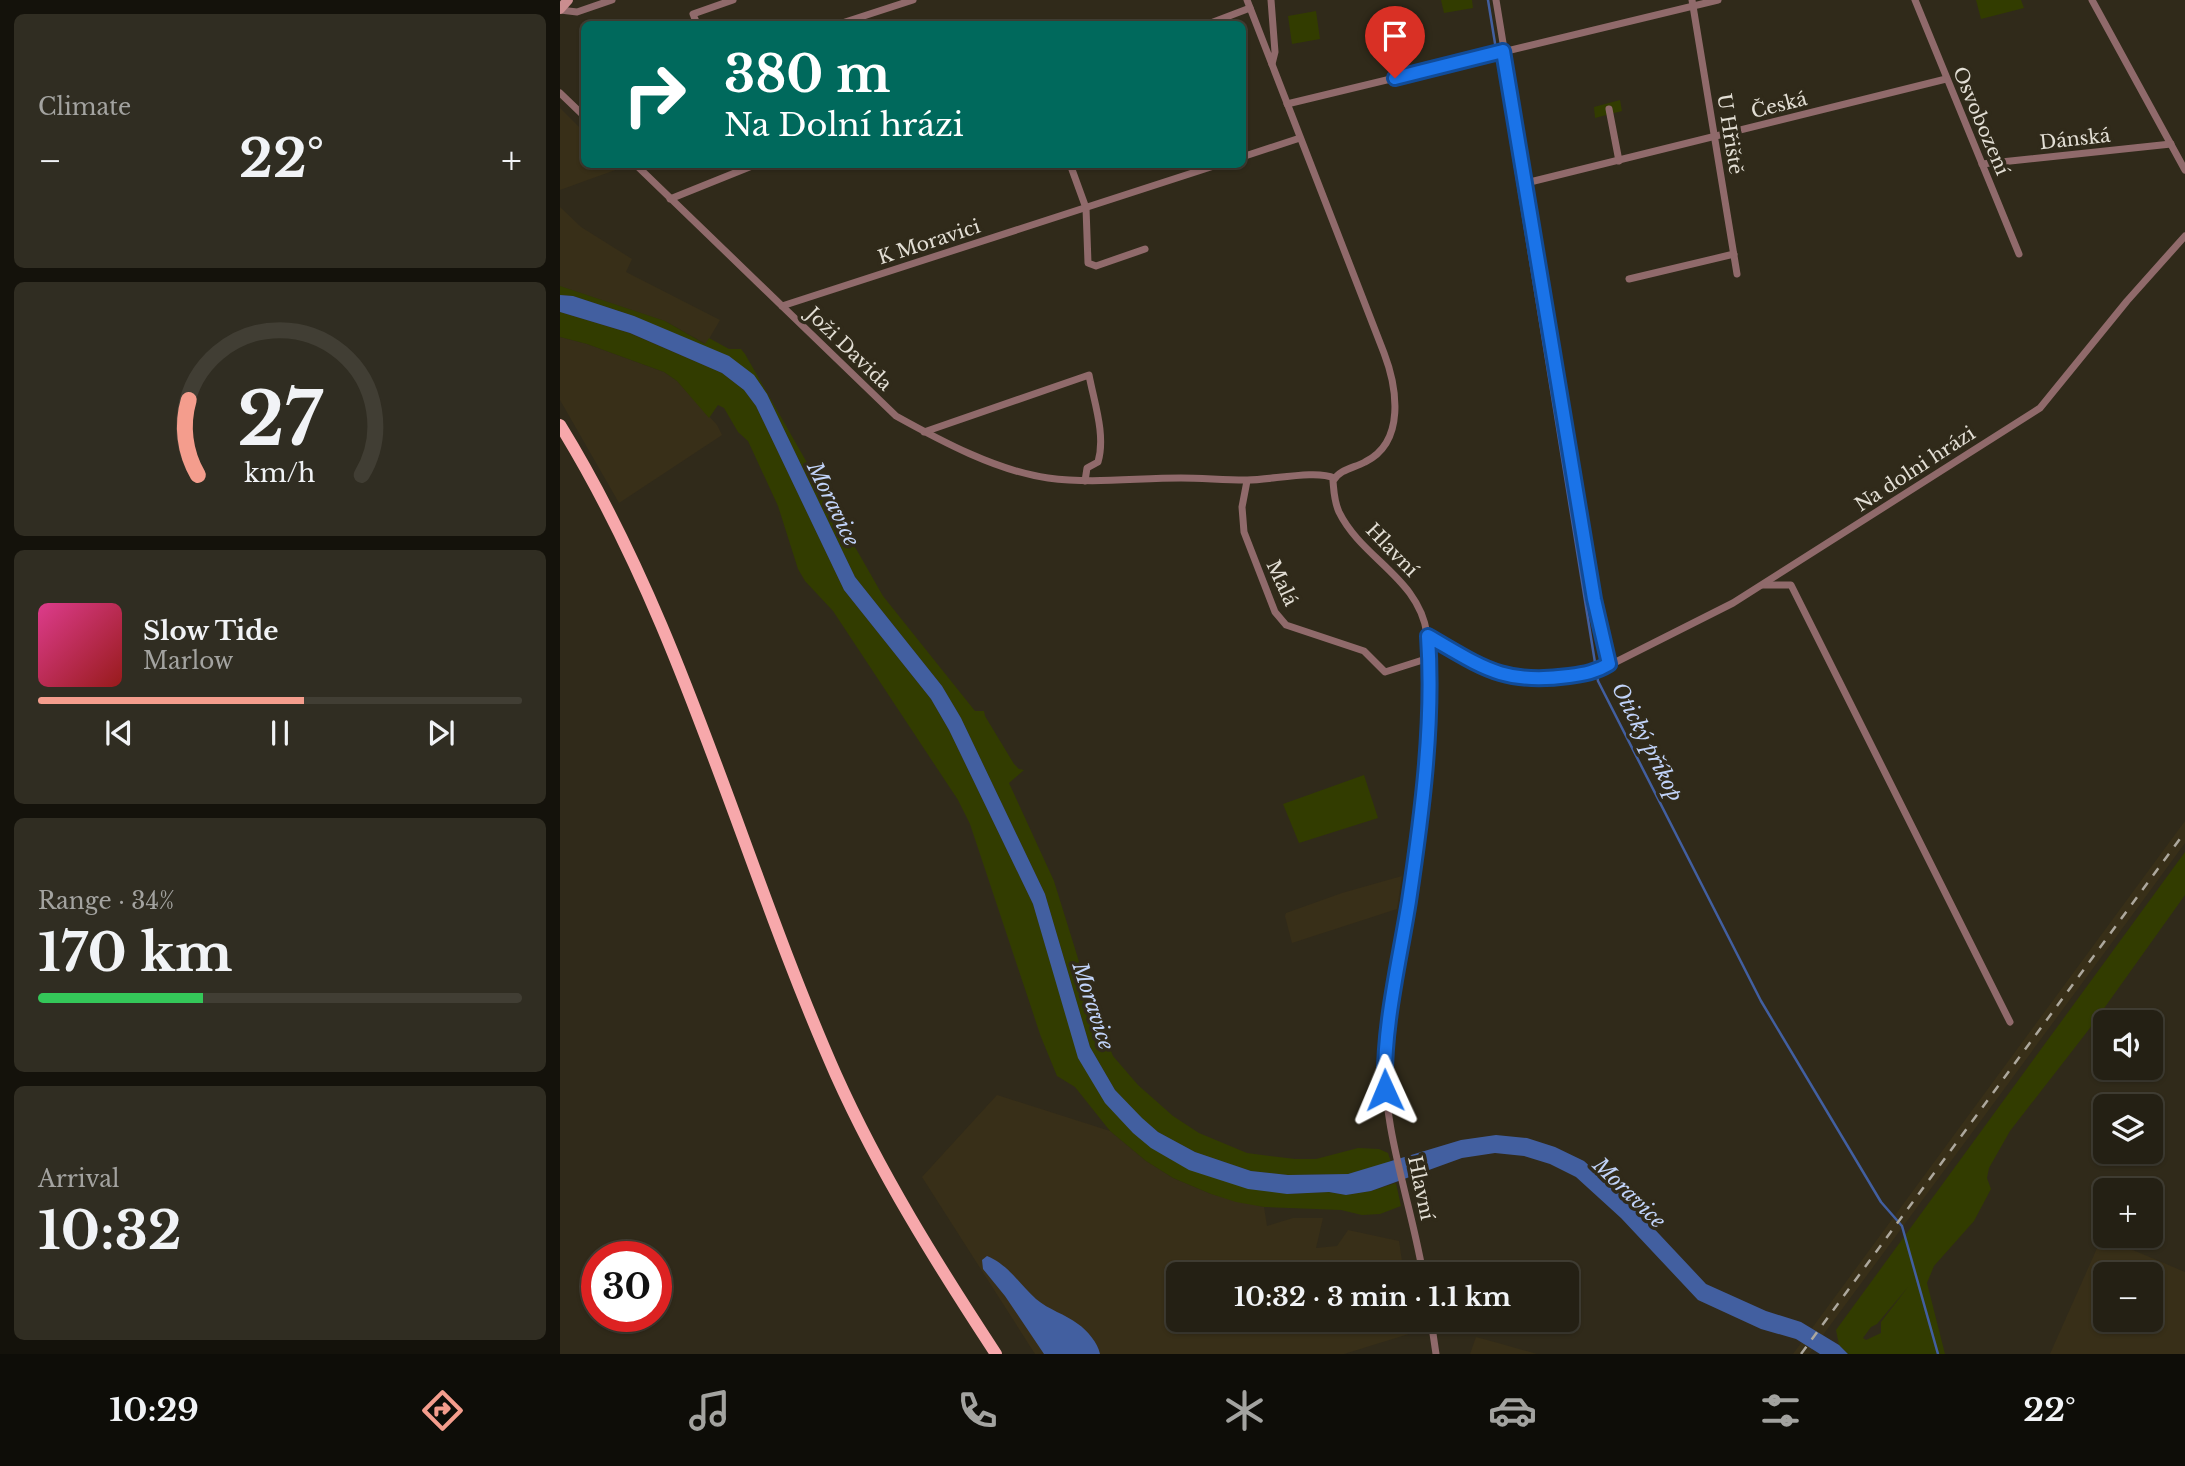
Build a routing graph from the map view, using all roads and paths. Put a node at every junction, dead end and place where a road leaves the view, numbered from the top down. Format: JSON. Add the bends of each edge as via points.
{"nodes":[{"id":1,"x":568,"y":0,"type":"edge"},
{"id":2,"x":612,"y":0,"type":"edge"},
{"id":3,"x":733,"y":0,"type":"edge"},
{"id":4,"x":913,"y":0,"type":"edge"},
{"id":5,"x":1496,"y":0,"type":"edge"},
{"id":6,"x":1718,"y":0,"type":"edge"},
{"id":7,"x":1915,"y":0,"type":"edge"},
{"id":8,"x":2092,"y":0,"type":"edge"},
{"id":9,"x":1271,"y":1,"type":"edge"},
{"id":10,"x":1692,"y":3,"type":"edge"},
{"id":11,"x":1249,"y":4,"type":"edge"},
{"id":12,"x":560,"y":9,"type":"edge"},
{"id":13,"x":1272,"y":12,"type":"junction"},
{"id":14,"x":696,"y":21,"type":"edge"},
{"id":15,"x":848,"y":21,"type":"edge"},
{"id":16,"x":1214,"y":21,"type":"edge"},
{"id":17,"x":1256,"y":25,"type":"junction"},
{"id":18,"x":1498,"y":53,"type":"junction"},
{"id":19,"x":1272,"y":64,"type":"junction"},
{"id":20,"x":1946,"y":79,"type":"junction"},
{"id":21,"x":560,"y":93,"type":"edge"},
{"id":22,"x":1287,"y":104,"type":"junction"},
{"id":23,"x":581,"y":108,"type":"edge"},
{"id":24,"x":1609,"y":108,"type":"dead end"},
{"id":25,"x":1300,"y":138,"type":"junction"},
{"id":26,"x":1715,"y":138,"type":"junction"},
{"id":27,"x":2171,"y":144,"type":"junction"},
{"id":28,"x":1246,"y":156,"type":"edge"},
{"id":29,"x":1619,"y":161,"type":"junction"},
{"id":30,"x":1982,"y":164,"type":"junction"},
{"id":31,"x":639,"y":168,"type":"edge"},
{"id":32,"x":747,"y":168,"type":"edge"},
{"id":33,"x":1071,"y":168,"type":"edge"},
{"id":34,"x":1208,"y":168,"type":"edge"},
{"id":35,"x":2185,"y":170,"type":"edge"},
{"id":36,"x":1526,"y":183,"type":"junction"},
{"id":37,"x":670,"y":199,"type":"junction"},
{"id":38,"x":1086,"y":208,"type":"junction"},
{"id":39,"x":2185,"y":236,"type":"edge"},
{"id":40,"x":1144,"y":249,"type":"dead end"},
{"id":41,"x":1734,"y":254,"type":"junction"},
{"id":42,"x":2019,"y":254,"type":"dead end"},
{"id":43,"x":1737,"y":274,"type":"dead end"},
{"id":44,"x":1629,"y":279,"type":"dead end"},
{"id":45,"x":782,"y":306,"type":"junction"},
{"id":46,"x":560,"y":425,"type":"edge"},
{"id":47,"x":924,"y":432,"type":"junction"},
{"id":48,"x":1334,"y":478,"type":"junction"},
{"id":49,"x":1085,"y":481,"type":"junction"},
{"id":50,"x":1247,"y":481,"type":"junction"},
{"id":51,"x":1762,"y":585,"type":"junction"},
{"id":52,"x":1428,"y":636,"type":"junction"},
{"id":53,"x":1429,"y":658,"type":"junction"},
{"id":54,"x":1606,"y":666,"type":"junction"},
{"id":55,"x":2010,"y":1022,"type":"dead end"},
{"id":56,"x":1420,"y":1262,"type":"edge"},
{"id":57,"x":1433,"y":1332,"type":"edge"},
{"id":58,"x":996,"y":1354,"type":"edge"},
{"id":59,"x":1436,"y":1354,"type":"edge"}],
"edges":[{"from":1,"to":12,"type":"main road"},
{"from":2,"to":12,"type":"street","via":[[577,12]]},
{"from":3,"to":14,"type":"street","via":[[693,15]]},
{"from":4,"to":15,"type":"street"},
{"from":5,"to":18,"type":"street"},
{"from":6,"to":10,"type":"street"},
{"from":7,"to":20,"type":"street","name":"Osvobození"},
{"from":8,"to":27,"type":"street"},
{"from":9,"to":13,"type":"street"},
{"from":10,"to":18,"type":"street"},
{"from":10,"to":26,"type":"street","name":"U Hřiště"},
{"from":11,"to":16,"type":"street"},
{"from":11,"to":17,"type":"street"},
{"from":13,"to":17,"type":"street","via":[[1268,20]]},
{"from":13,"to":19,"type":"street"},
{"from":17,"to":19,"type":"street"},
{"from":18,"to":22,"type":"street"},
{"from":18,"to":36,"type":"street"},
{"from":19,"to":22,"type":"street"},
{"from":20,"to":26,"type":"street","name":"Česká"},
{"from":20,"to":30,"type":"street","name":"Osvobození"},
{"from":21,"to":23,"type":"street"},
{"from":22,"to":25,"type":"street"},
{"from":24,"to":29,"type":"street"},
{"from":25,"to":28,"type":"street"},
{"from":25,"to":48,"type":"street","via":[[1395,390],[1394,421],[1383,448]]},
{"from":26,"to":29,"type":"street","name":"Česká"},
{"from":26,"to":41,"type":"street","name":"U Hřiště"},
{"from":27,"to":30,"type":"street","name":"Dánská"},
{"from":27,"to":35,"type":"street"},
{"from":29,"to":36,"type":"street","name":"Česká"},
{"from":30,"to":42,"type":"street","name":"Osvobození"},
{"from":31,"to":37,"type":"street","name":"Joži Davida"},
{"from":32,"to":37,"type":"street"},
{"from":33,"to":38,"type":"street"},
{"from":34,"to":38,"type":"street"},
{"from":36,"to":54,"type":"street"},
{"from":37,"to":45,"type":"street","name":"Joži Davida"},
{"from":38,"to":40,"type":"street","via":[[1090,264],[1096,266]]},
{"from":38,"to":45,"type":"street","name":"K Moravici"},
{"from":39,"to":51,"type":"street","name":"Na dolni hrázi","via":[[2040,408]]},
{"from":41,"to":43,"type":"street","name":"U Hřiště"},
{"from":41,"to":44,"type":"street"},
{"from":45,"to":47,"type":"street","name":"Joži Davida","via":[[896,416]]},
{"from":46,"to":58,"type":"main road","via":[[613,517],[652,602],[836,1075],[929,1250]]},
{"from":47,"to":49,"type":"street","name":"Joži Davida","via":[[1009,468],[1046,478]]},
{"from":47,"to":49,"type":"street","via":[[1089,375],[1100,452],[1098,462],[1087,468]]},
{"from":48,"to":50,"type":"street","name":"Joži Davida"},
{"from":48,"to":52,"type":"street","name":"Hlavní","via":[[1340,515],[1410,591]]},
{"from":49,"to":50,"type":"street","name":"Joži Davida"},
{"from":50,"to":53,"type":"street","name":"Malá","via":[[1242,508],[1245,540],[1275,611],[1286,625],[1364,651],[1385,672]]},
{"from":51,"to":54,"type":"street","name":"Na dolni hrázi"},
{"from":51,"to":55,"type":"street","via":[[1791,584]]},
{"from":52,"to":53,"type":"street","name":"Hlavní"},
{"from":52,"to":54,"type":"street","name":"Na dolni hrázi","via":[[1505,676],[1539,679]]},
{"from":53,"to":56,"type":"street","name":"Hlavní","via":[[1415,855],[1386,1039],[1385,1090]]},
{"from":57,"to":59,"type":"street"}]}
